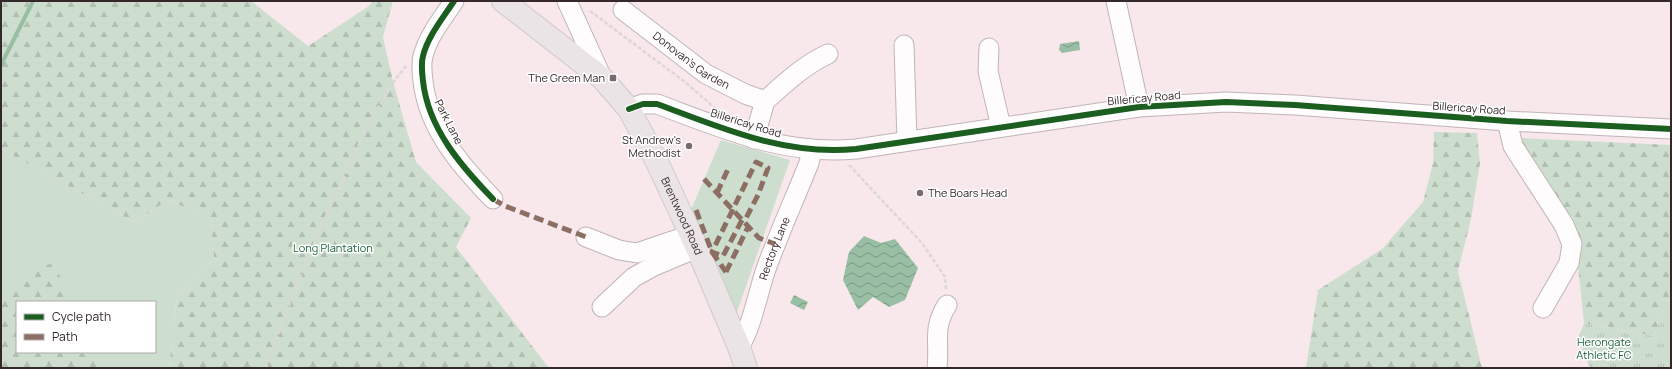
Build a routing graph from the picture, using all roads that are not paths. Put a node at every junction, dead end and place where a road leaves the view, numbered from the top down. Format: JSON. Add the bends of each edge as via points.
{"nodes":[{"id":1,"x":454,"y":1,"type":"edge"},
{"id":2,"x":503,"y":1,"type":"edge"},
{"id":3,"x":567,"y":1,"type":"edge"},
{"id":4,"x":1116,"y":1,"type":"edge"},
{"id":5,"x":623,"y":10,"type":"dead end"},
{"id":6,"x":904,"y":45,"type":"dead end"},
{"id":7,"x":989,"y":48,"type":"dead end"},
{"id":8,"x":828,"y":54,"type":"dead end"},
{"id":9,"x":602,"y":78,"type":"junction"},
{"id":10,"x":765,"y":101,"type":"junction"},
{"id":11,"x":1138,"y":107,"type":"junction"},
{"id":12,"x":629,"y":109,"type":"junction"},
{"id":13,"x":1507,"y":121,"type":"junction"},
{"id":14,"x":1001,"y":127,"type":"junction"},
{"id":15,"x":1671,"y":129,"type":"edge"},
{"id":16,"x":754,"y":139,"type":"junction"},
{"id":17,"x":907,"y":141,"type":"junction"},
{"id":18,"x":812,"y":150,"type":"junction"},
{"id":19,"x":492,"y":199,"type":"dead end"},
{"id":20,"x":586,"y":237,"type":"dead end"},
{"id":21,"x":694,"y":242,"type":"junction"},
{"id":22,"x":947,"y":305,"type":"road end"},
{"id":23,"x":602,"y":307,"type":"dead end"},
{"id":24,"x":1543,"y":308,"type":"dead end"},
{"id":25,"x":739,"y":346,"type":"junction"},
{"id":26,"x":746,"y":368,"type":"edge"},
{"id":27,"x":937,"y":368,"type":"edge"}],
"edges":[{"from":1,"to":19,"type":"street","name":"Park Lane","via":[[432,35],[422,57],[425,94],[443,138],[459,163]]},
{"from":2,"to":9,"type":"main road","name":"Brentwood Road"},
{"from":3,"to":9,"type":"street"},
{"from":4,"to":11,"type":"street"},
{"from":5,"to":10,"type":"street","name":"Donovan's Garden","via":[[706,74]]},
{"from":6,"to":17,"type":"street"},
{"from":7,"to":14,"type":"street","via":[[988,71]]},
{"from":8,"to":10,"type":"street","via":[[796,74]]},
{"from":9,"to":12,"type":"main road","name":"Brentwood Road"},
{"from":10,"to":16,"type":"street"},
{"from":11,"to":13,"type":"street","name":"Billericay Road","via":[[1226,102],[1295,104]]},
{"from":11,"to":14,"type":"street","name":"Billericay Road"},
{"from":12,"to":16,"type":"street","name":"Billericay Road","via":[[643,104],[657,104]]},
{"from":12,"to":21,"type":"main road","name":"Brentwood Road"},
{"from":13,"to":15,"type":"street","name":"Billericay Road"},
{"from":13,"to":24,"type":"street","via":[[1513,146],[1564,225],[1572,244],[1569,263]]},
{"from":14,"to":17,"type":"street","name":"Billericay Road"},
{"from":16,"to":18,"type":"street","name":"Billericay Road"},
{"from":17,"to":18,"type":"street","name":"Billericay Road","via":[[836,151]]},
{"from":18,"to":25,"type":"street","name":"Rectory Lane","via":[[809,164],[757,294],[745,337]]},
{"from":20,"to":21,"type":"street","via":[[619,250],[637,253]]},
{"from":21,"to":23,"type":"street","via":[[634,276]]},
{"from":21,"to":25,"type":"main road","name":"Brentwood Road"},
{"from":22,"to":27,"type":"street","via":[[940,315],[938,324]]},
{"from":25,"to":26,"type":"main road","name":"Brentwood Road"}]}
